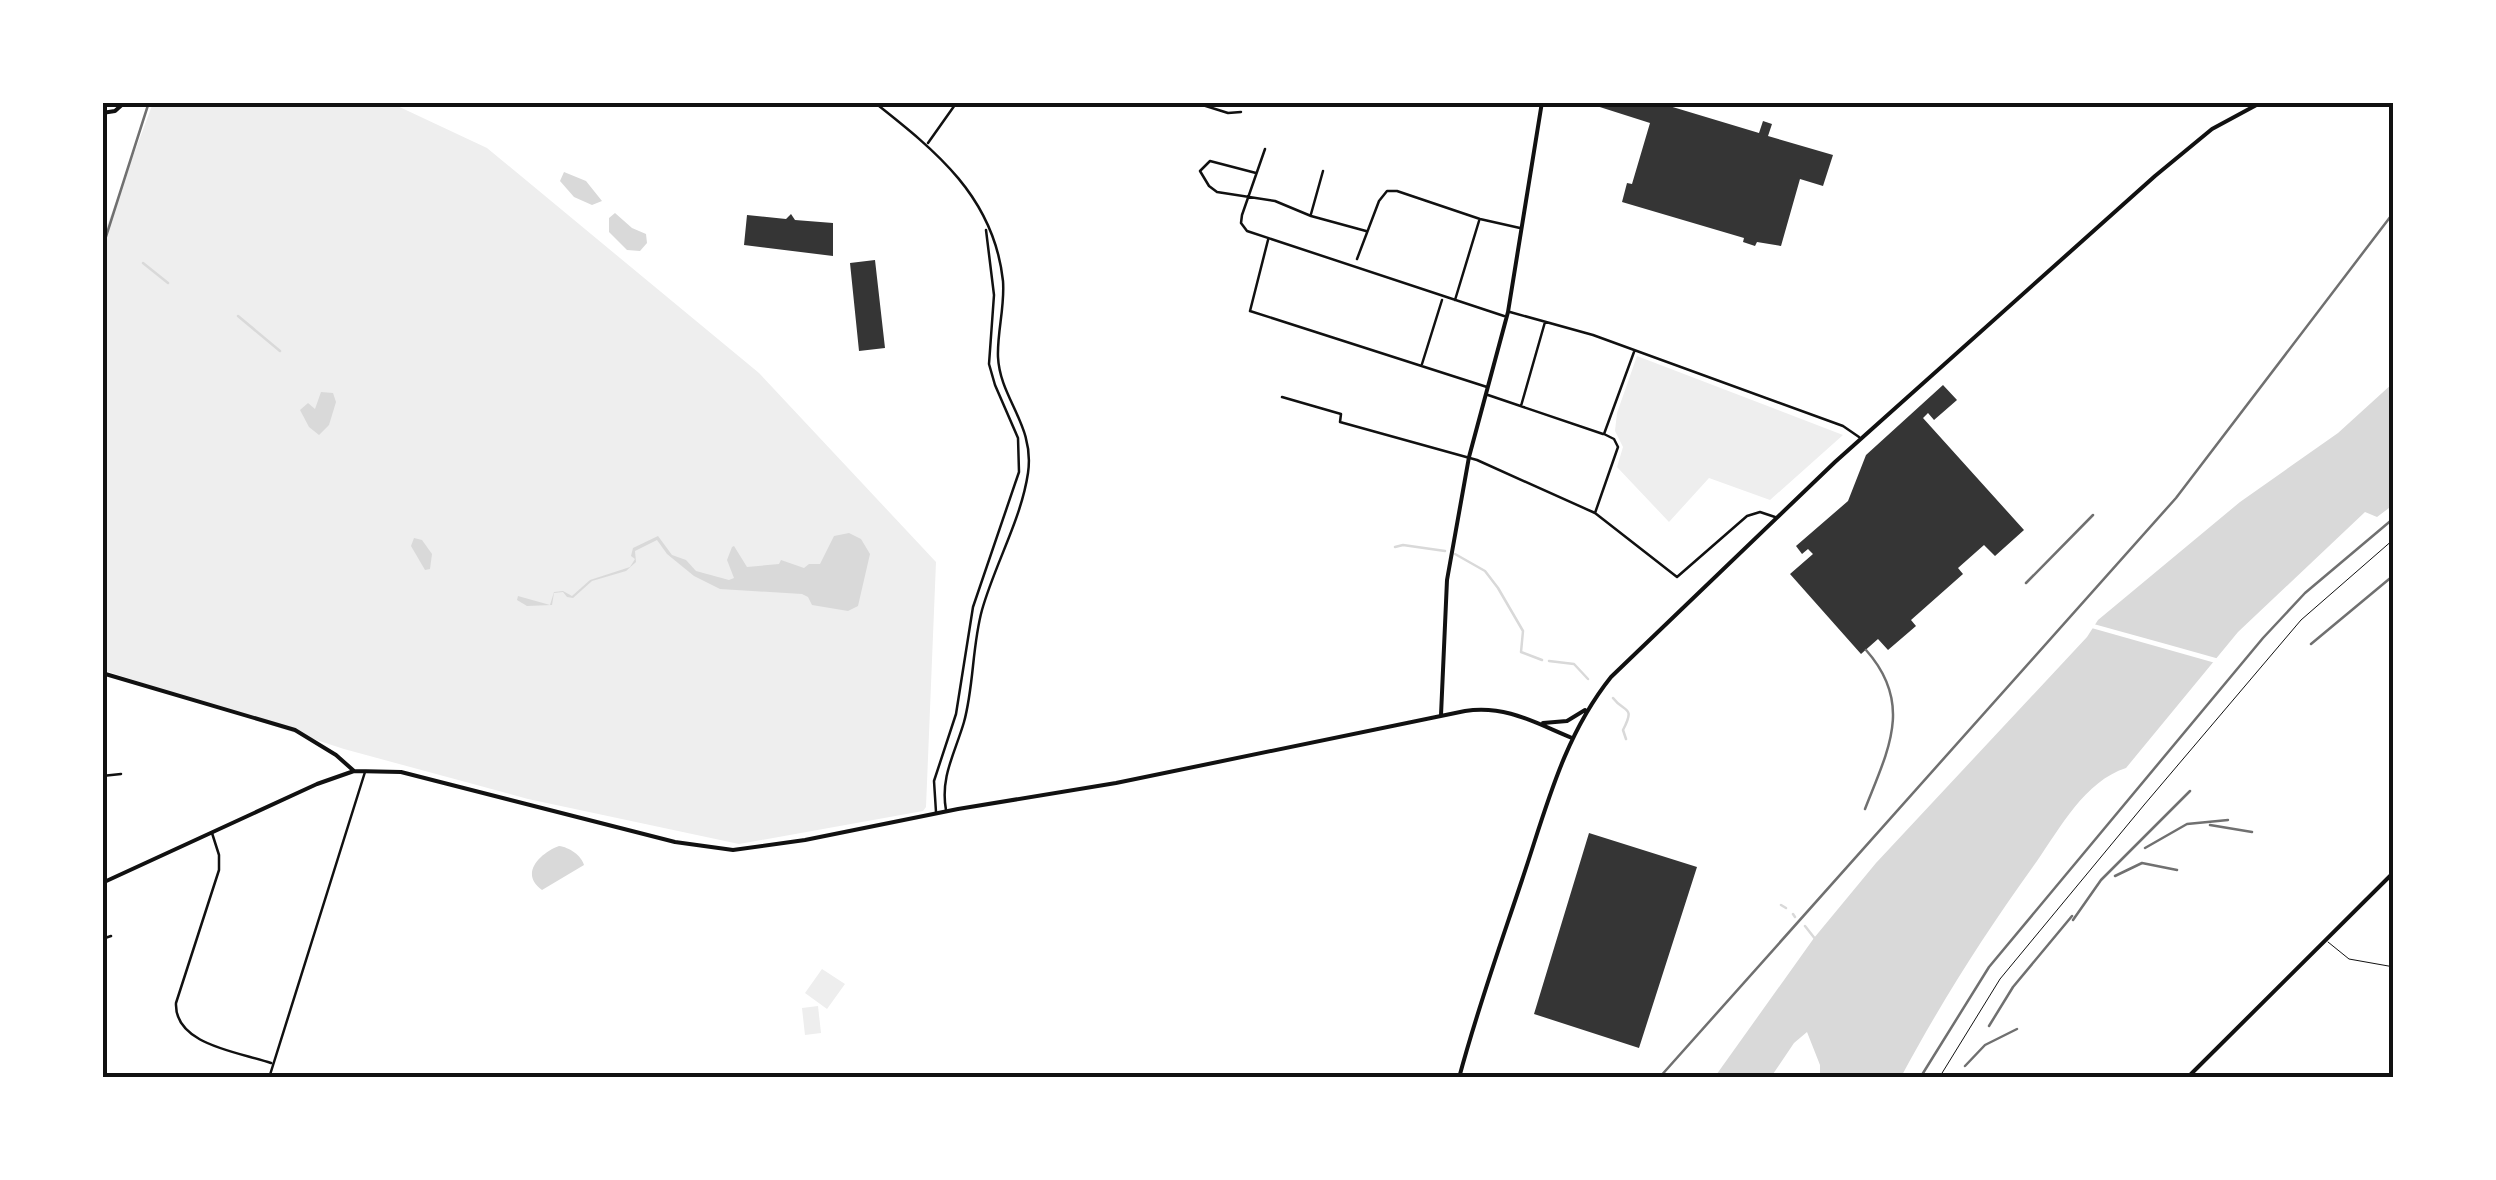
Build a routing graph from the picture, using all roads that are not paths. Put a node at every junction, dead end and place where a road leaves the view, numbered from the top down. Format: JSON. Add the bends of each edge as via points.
{"nodes":[{"id":1,"x":125,"y":102,"type":"edge"},
{"id":2,"x":874,"y":102,"type":"edge"},
{"id":3,"x":957,"y":102,"type":"edge"},
{"id":4,"x":1193,"y":102,"type":"edge"},
{"id":5,"x":1542,"y":102,"type":"edge"},
{"id":6,"x":2262,"y":102,"type":"edge"},
{"id":7,"x":1242,"y":112,"type":"dead end"},
{"id":8,"x":102,"y":113,"type":"edge"},
{"id":9,"x":927,"y":144,"type":"junction"},
{"id":10,"x":1265,"y":150,"type":"dead end"},
{"id":11,"x":1323,"y":171,"type":"dead end"},
{"id":12,"x":1258,"y":173,"type":"junction"},
{"id":13,"x":1248,"y":198,"type":"junction"},
{"id":14,"x":1310,"y":216,"type":"junction"},
{"id":15,"x":1480,"y":219,"type":"junction"},
{"id":16,"x":985,"y":223,"type":"junction"},
{"id":17,"x":1522,"y":228,"type":"junction"},
{"id":18,"x":1366,"y":231,"type":"junction"},
{"id":19,"x":1268,"y":240,"type":"junction"},
{"id":20,"x":1357,"y":258,"type":"dead end"},
{"id":21,"x":1443,"y":298,"type":"junction"},
{"id":22,"x":1454,"y":301,"type":"junction"},
{"id":23,"x":1508,"y":314,"type":"junction"},
{"id":24,"x":1546,"y":321,"type":"junction"},
{"id":25,"x":1634,"y":351,"type":"junction"},
{"id":26,"x":1422,"y":365,"type":"junction"},
{"id":27,"x":1488,"y":387,"type":"junction"},
{"id":28,"x":1486,"y":395,"type":"junction"},
{"id":29,"x":1282,"y":397,"type":"dead end"},
{"id":30,"x":1521,"y":406,"type":"junction"},
{"id":31,"x":1604,"y":434,"type":"junction"},
{"id":32,"x":1862,"y":438,"type":"junction"},
{"id":33,"x":1469,"y":458,"type":"junction"},
{"id":34,"x":1595,"y":514,"type":"junction"},
{"id":35,"x":1776,"y":518,"type":"junction"},
{"id":36,"x":102,"y":673,"type":"edge"},
{"id":37,"x":1589,"y":707,"type":"junction"},
{"id":38,"x":1441,"y":716,"type":"junction"},
{"id":39,"x":1541,"y":723,"type":"junction"},
{"id":40,"x":1572,"y":738,"type":"junction"},
{"id":41,"x":365,"y":770,"type":"junction"},
{"id":42,"x":354,"y":771,"type":"junction"},
{"id":43,"x":121,"y":774,"type":"dead end"},
{"id":44,"x":102,"y":776,"type":"edge"},
{"id":45,"x":947,"y":812,"type":"junction"},
{"id":46,"x":936,"y":814,"type":"junction"},
{"id":47,"x":212,"y":831,"type":"junction"},
{"id":48,"x":2394,"y":872,"type":"edge"},
{"id":49,"x":102,"y":882,"type":"edge"},
{"id":50,"x":111,"y":936,"type":"dead end"},
{"id":51,"x":102,"y":939,"type":"edge"},
{"id":52,"x":2326,"y":940,"type":"junction"},
{"id":53,"x":2394,"y":966,"type":"edge"},
{"id":54,"x":274,"y":1064,"type":"junction"},
{"id":55,"x":269,"y":1078,"type":"edge"},
{"id":56,"x":1459,"y":1078,"type":"edge"},
{"id":57,"x":2187,"y":1078,"type":"edge"}],
"edges":[{"from":1,"to":8,"type":"main road"},
{"from":2,"to":9,"type":"street"},
{"from":3,"to":9,"type":"street"},
{"from":4,"to":7,"type":"street"},
{"from":5,"to":17,"type":"main road"},
{"from":6,"to":32,"type":"main road","via":[[2212,129],[2155,176]]},
{"from":9,"to":16,"type":"street","via":[[960,177]]},
{"from":10,"to":12,"type":"street"},
{"from":11,"to":14,"type":"street"},
{"from":12,"to":13,"type":"street"},
{"from":12,"to":13,"type":"street","via":[[1217,160],[1200,171],[1217,192]]},
{"from":13,"to":14,"type":"street"},
{"from":13,"to":19,"type":"street","via":[[1242,223]]},
{"from":14,"to":18,"type":"street"},
{"from":15,"to":17,"type":"street"},
{"from":15,"to":18,"type":"street","via":[[1397,190],[1378,200]]},
{"from":15,"to":22,"type":"street"},
{"from":16,"to":45,"type":"street","via":[[1003,282],[1000,367],[1026,431],[1029,464],[982,609],[965,716],[944,780]]},
{"from":16,"to":46,"type":"street","via":[[994,295],[988,359],[1018,438],[1019,463],[973,606],[956,714],[934,782]]},
{"from":17,"to":23,"type":"main road"},
{"from":18,"to":20,"type":"street"},
{"from":19,"to":21,"type":"street"},
{"from":19,"to":26,"type":"street","via":[[1250,311]]},
{"from":21,"to":22,"type":"street"},
{"from":21,"to":26,"type":"street"},
{"from":22,"to":23,"type":"street"},
{"from":23,"to":24,"type":"street"},
{"from":23,"to":27,"type":"main road"},
{"from":24,"to":25,"type":"street"},
{"from":24,"to":30,"type":"street"},
{"from":25,"to":31,"type":"street"},
{"from":25,"to":32,"type":"street"},
{"from":26,"to":27,"type":"street"},
{"from":27,"to":28,"type":"main road"},
{"from":28,"to":30,"type":"street"},
{"from":28,"to":33,"type":"main road"},
{"from":29,"to":33,"type":"street","via":[[1341,414],[1340,422]]},
{"from":30,"to":31,"type":"street"},
{"from":31,"to":34,"type":"street","via":[[1618,447]]},
{"from":32,"to":35,"type":"main road"},
{"from":33,"to":34,"type":"street"},
{"from":33,"to":38,"type":"main road","via":[[1447,580]]},
{"from":34,"to":35,"type":"street","via":[[1677,578],[1747,516]]},
{"from":35,"to":37,"type":"main road","via":[[1628,658]]},
{"from":36,"to":42,"type":"main road","via":[[295,730]]},
{"from":37,"to":39,"type":"main road","via":[[1566,721]]},
{"from":37,"to":40,"type":"main road"},
{"from":38,"to":39,"type":"main road","via":[[1491,709]]},
{"from":38,"to":45,"type":"main road"},
{"from":39,"to":40,"type":"main road"},
{"from":40,"to":56,"type":"main road"},
{"from":41,"to":42,"type":"main road"},
{"from":41,"to":46,"type":"main road","via":[[419,775],[720,850]]},
{"from":41,"to":54,"type":"street"},
{"from":42,"to":47,"type":"main road"},
{"from":43,"to":44,"type":"street"},
{"from":45,"to":46,"type":"main road"},
{"from":47,"to":49,"type":"main road"},
{"from":47,"to":54,"type":"street","via":[[219,870],[175,1016],[189,1036]]},
{"from":48,"to":52,"type":"main road"},
{"from":50,"to":51,"type":"street"},
{"from":52,"to":53,"type":"lane","via":[[2350,959]]},
{"from":52,"to":57,"type":"main road"},
{"from":54,"to":55,"type":"street"}]}
